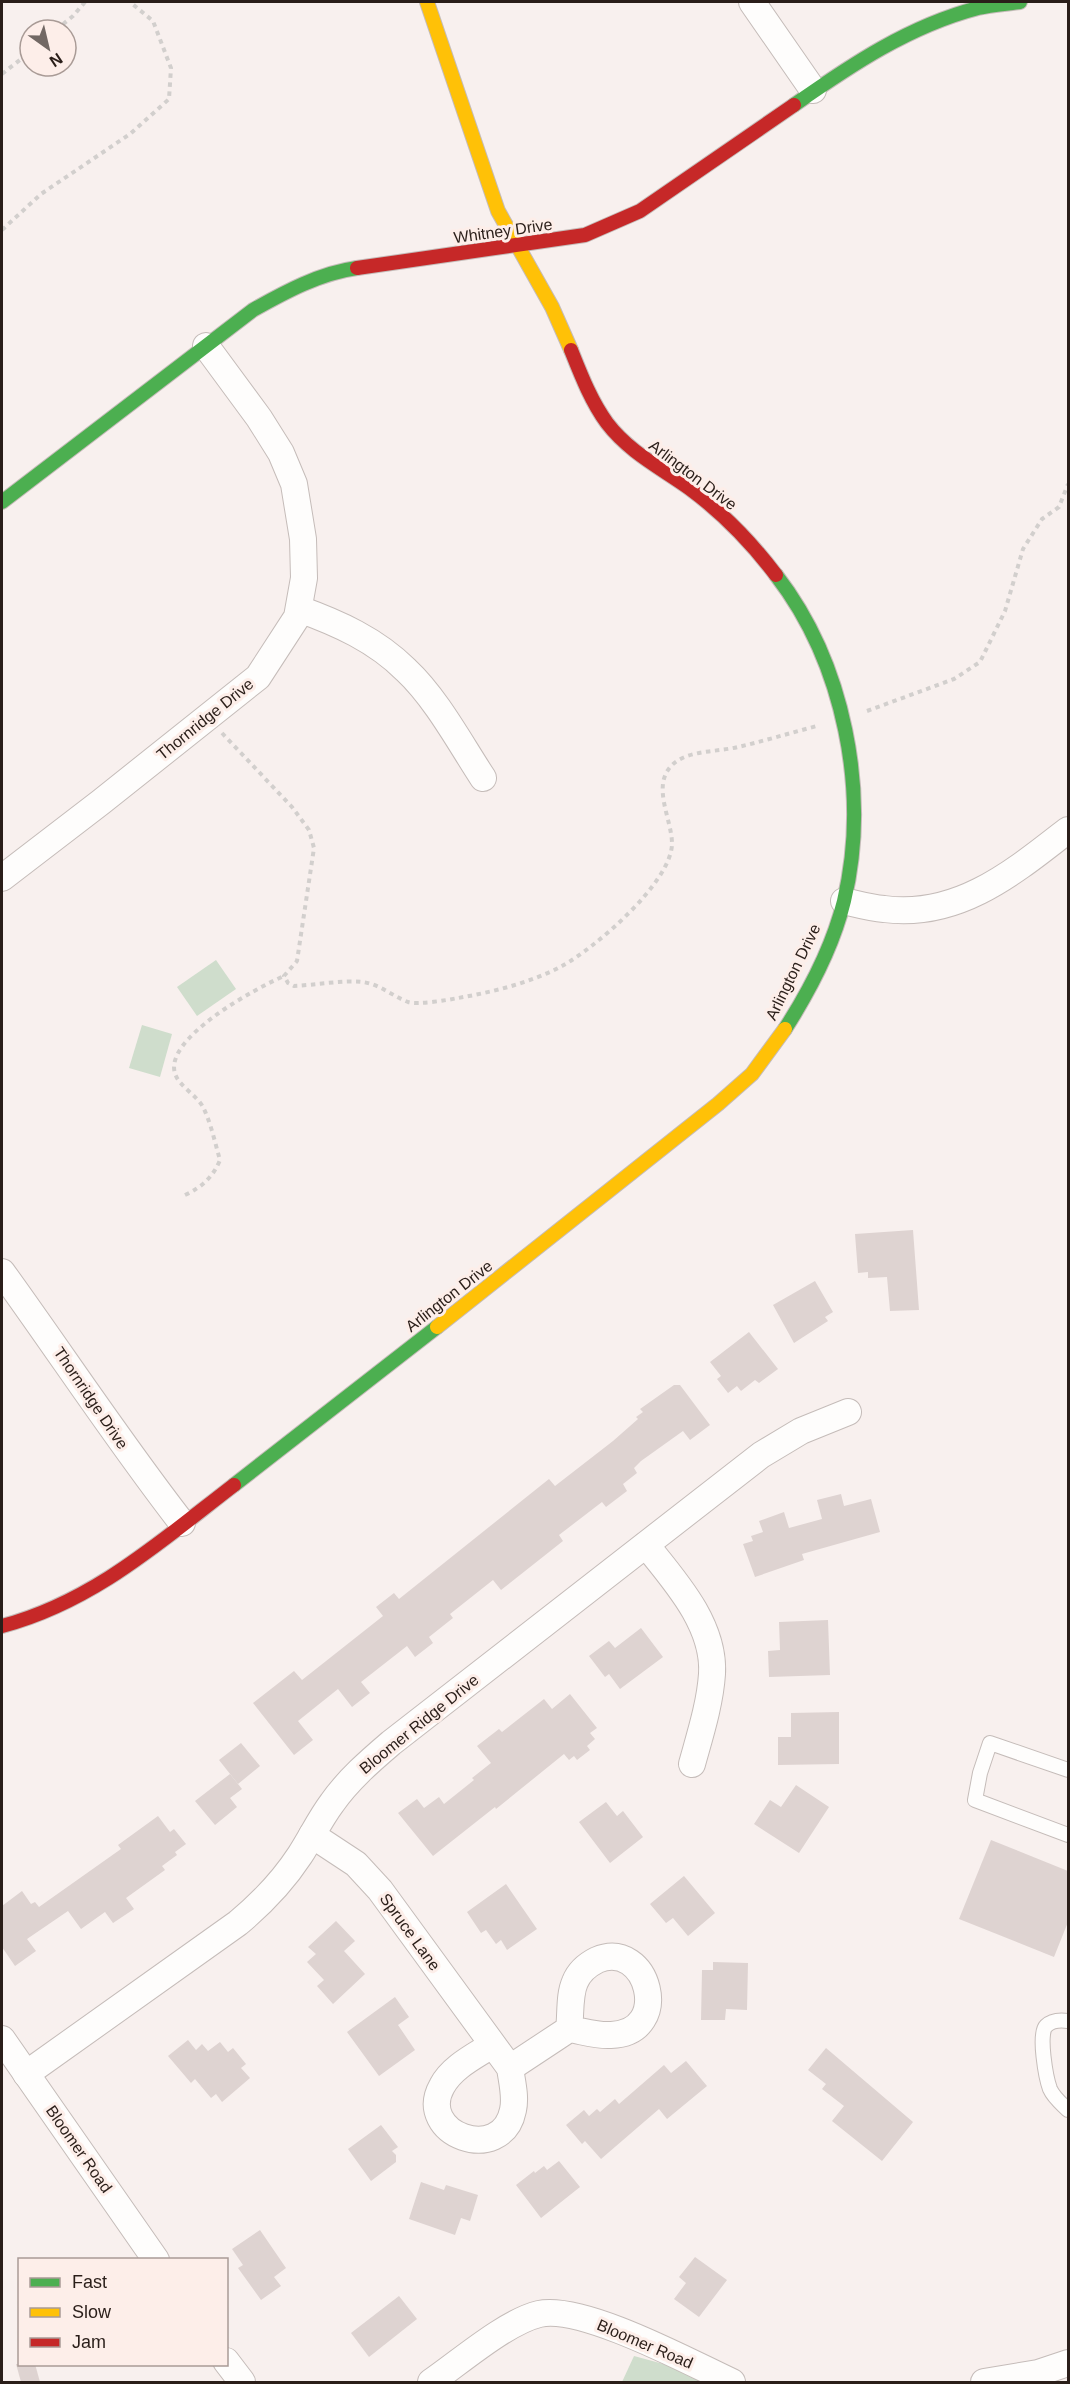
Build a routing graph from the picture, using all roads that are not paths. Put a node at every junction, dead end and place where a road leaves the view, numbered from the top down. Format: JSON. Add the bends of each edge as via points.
{"nodes":[{"id":1,"x":427,"y":2,"type":"edge"},
{"id":2,"x":752,"y":2,"type":"edge"},
{"id":3,"x":1020,"y":2,"type":"edge"},
{"id":4,"x":813,"y":90,"type":"junction"},
{"id":5,"x":516,"y":246,"type":"junction"},
{"id":6,"x":206,"y":346,"type":"junction"},
{"id":7,"x":2,"y":502,"type":"edge"},
{"id":8,"x":299,"y":609,"type":"junction"},
{"id":9,"x":483,"y":778,"type":"dead end"},
{"id":10,"x":1068,"y":830,"type":"edge"},
{"id":11,"x":2,"y":878,"type":"edge"},
{"id":12,"x":844,"y":901,"type":"junction"},
{"id":13,"x":2,"y":1272,"type":"edge"},
{"id":14,"x":848,"y":1412,"type":"dead end"},
{"id":15,"x":182,"y":1523,"type":"junction"},
{"id":16,"x":646,"y":1545,"type":"junction"},
{"id":17,"x":2,"y":1626,"type":"edge"},
{"id":18,"x":692,"y":1764,"type":"dead end"},
{"id":19,"x":1068,"y":1770,"type":"edge"},
{"id":20,"x":312,"y":1835,"type":"junction"},
{"id":21,"x":1068,"y":1835,"type":"edge"},
{"id":22,"x":1068,"y":2020,"type":"edge"},
{"id":23,"x":569,"y":2029,"type":"dead end"},
{"id":24,"x":2,"y":2039,"type":"edge"},
{"id":25,"x":492,"y":2045,"type":"junction"},
{"id":26,"x":510,"y":2068,"type":"junction"},
{"id":27,"x":26,"y":2074,"type":"junction"},
{"id":28,"x":1068,"y":2110,"type":"edge"},
{"id":29,"x":155,"y":2258,"type":"edge"},
{"id":30,"x":1068,"y":2363,"type":"edge"},
{"id":31,"x":228,"y":2364,"type":"edge"},
{"id":32,"x":242,"y":2382,"type":"edge"},
{"id":33,"x":431,"y":2382,"type":"edge"},
{"id":34,"x":732,"y":2382,"type":"edge"},
{"id":35,"x":984,"y":2382,"type":"edge"}],
"edges":[{"from":1,"to":5,"type":"street","name":"Arlington Drive","via":[[501,217]]},
{"from":2,"to":4,"type":"street"},
{"from":3,"to":4,"type":"street","name":"Whitney Drive","via":[[979,8],[934,24],[857,61]]},
{"from":4,"to":5,"type":"street","name":"Whitney Drive","via":[[639,211],[585,235]]},
{"from":5,"to":6,"type":"street","name":"Whitney Drive","via":[[341,270],[253,310]]},
{"from":5,"to":12,"type":"street","name":"Arlington Drive","via":[[557,316],[597,407],[618,438],[734,526],[790,595],[809,628],[843,719],[851,772],[853,842]]},
{"from":6,"to":7,"type":"street","name":"Whitney Drive"},
{"from":6,"to":8,"type":"street","name":"Thornridge Drive","via":[[281,453],[294,484],[303,539],[304,578]]},
{"from":8,"to":9,"type":"street","via":[[352,631],[406,669],[426,692]]},
{"from":8,"to":11,"type":"street","name":"Thornridge Drive","via":[[258,677]]},
{"from":10,"to":12,"type":"street","via":[[997,883],[942,906],[885,909]]},
{"from":12,"to":15,"type":"street","name":"Arlington Drive","via":[[802,1001],[753,1073],[357,1390]]},
{"from":13,"to":15,"type":"street","name":"Thornridge Drive","via":[[127,1453]]},
{"from":14,"to":16,"type":"street","name":"Bloomer Ridge Drive","via":[[801,1431],[761,1455]]},
{"from":15,"to":17,"type":"street","name":"Arlington Drive","via":[[112,1578],[80,1597],[44,1614]]},
{"from":16,"to":18,"type":"street","via":[[689,1601],[709,1645],[712,1672]]},
{"from":16,"to":20,"type":"street","name":"Bloomer Ridge Drive","via":[[364,1767],[332,1802]]},
{"from":19,"to":21,"type":"lane","via":[[990,1743],[975,1800]]},
{"from":20,"to":25,"type":"street","name":"Spruce Lane","via":[[356,1864],[380,1890]]},
{"from":20,"to":27,"type":"street","name":"Bloomer Ridge Drive","via":[[280,1883],[244,1917]]},
{"from":22,"to":28,"type":"lane","via":[[1056,2020],[1042,2031],[1050,2089]]},
{"from":23,"to":26,"type":"street"},
{"from":24,"to":27,"type":"street","name":"Bloomer Road"},
{"from":25,"to":26,"type":"street","name":"Spruce Lane"},
{"from":25,"to":26,"type":"street","via":[[443,2085],[437,2099],[438,2110],[451,2131],[472,2140],[486,2139],[504,2129],[513,2110]]},
{"from":27,"to":29,"type":"street","name":"Bloomer Road"},
{"from":30,"to":35,"type":"street","via":[[1038,2373]]},
{"from":31,"to":32,"type":"street"},
{"from":33,"to":34,"type":"street","name":"Bloomer Road","via":[[522,2320],[558,2313],[616,2329]]}]}
